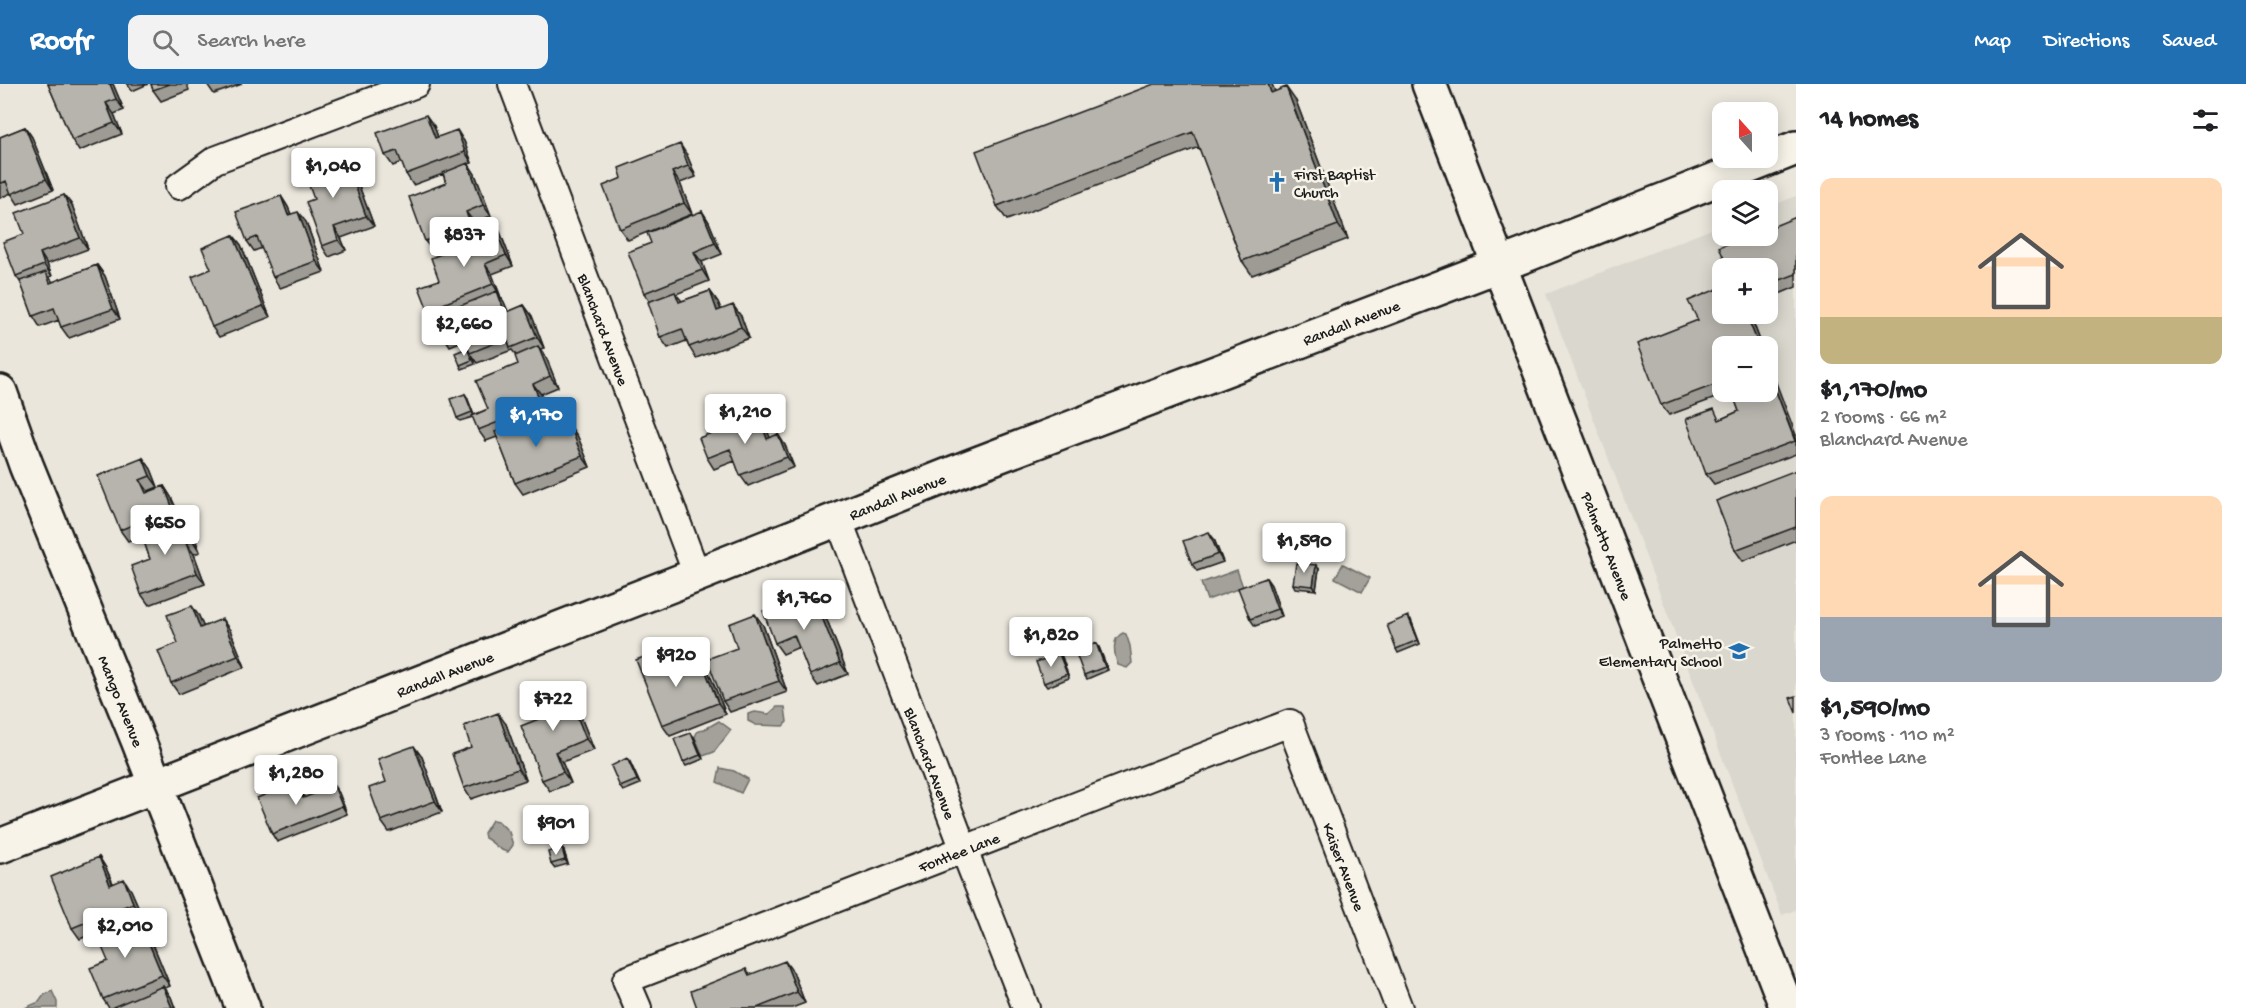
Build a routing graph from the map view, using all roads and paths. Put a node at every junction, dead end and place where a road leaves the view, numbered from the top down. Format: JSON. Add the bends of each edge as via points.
{"nodes":[{"id":1,"x":416,"y":84,"type":"edge"},
{"id":2,"x":512,"y":84,"type":"edge"},
{"id":3,"x":1429,"y":84,"type":"edge"},
{"id":4,"x":1796,"y":148,"type":"edge"},
{"id":5,"x":179,"y":186,"type":"dead end"},
{"id":6,"x":1499,"y":265,"type":"junction"},
{"id":7,"x":0,"y":392,"type":"edge"},
{"id":8,"x":838,"y":518,"type":"junction"},
{"id":9,"x":697,"y":575,"type":"junction"},
{"id":10,"x":1290,"y":723,"type":"joint"},
{"id":11,"x":156,"y":785,"type":"junction"},
{"id":12,"x":0,"y":846,"type":"edge"},
{"id":13,"x":964,"y":850,"type":"junction"},
{"id":14,"x":243,"y":1008,"type":"edge"},
{"id":15,"x":638,"y":1008,"type":"edge"},
{"id":16,"x":1026,"y":1008,"type":"edge"},
{"id":17,"x":1399,"y":1008,"type":"edge"},
{"id":18,"x":1787,"y":1008,"type":"edge"}],
"edges":[{"from":1,"to":5,"type":"street","via":[[215,160]]},
{"from":2,"to":9,"type":"street","name":"Blanchard Avenue"},
{"from":3,"to":6,"type":"street","name":"Palmetto Avenue"},
{"from":4,"to":6,"type":"street","name":"Randall Avenue"},
{"from":6,"to":8,"type":"street","name":"Randall Avenue"},
{"from":6,"to":18,"type":"street","name":"Palmetto Avenue"},
{"from":7,"to":11,"type":"street","name":"Mango Avenue"},
{"from":8,"to":9,"type":"street","name":"Randall Avenue"},
{"from":8,"to":13,"type":"street","name":"Blanchard Avenue"},
{"from":9,"to":11,"type":"street","name":"Randall Avenue"},
{"from":10,"to":13,"type":"street","name":"Fontlee Lane"},
{"from":10,"to":17,"type":"street","name":"Kaiser Avenue"},
{"from":11,"to":12,"type":"street","name":"Randall Avenue"},
{"from":11,"to":14,"type":"street","name":"Mango Avenue"},
{"from":13,"to":15,"type":"street","name":"Fontlee Lane","via":[[626,980]]},
{"from":13,"to":16,"type":"street","name":"Blanchard Avenue"}]}
